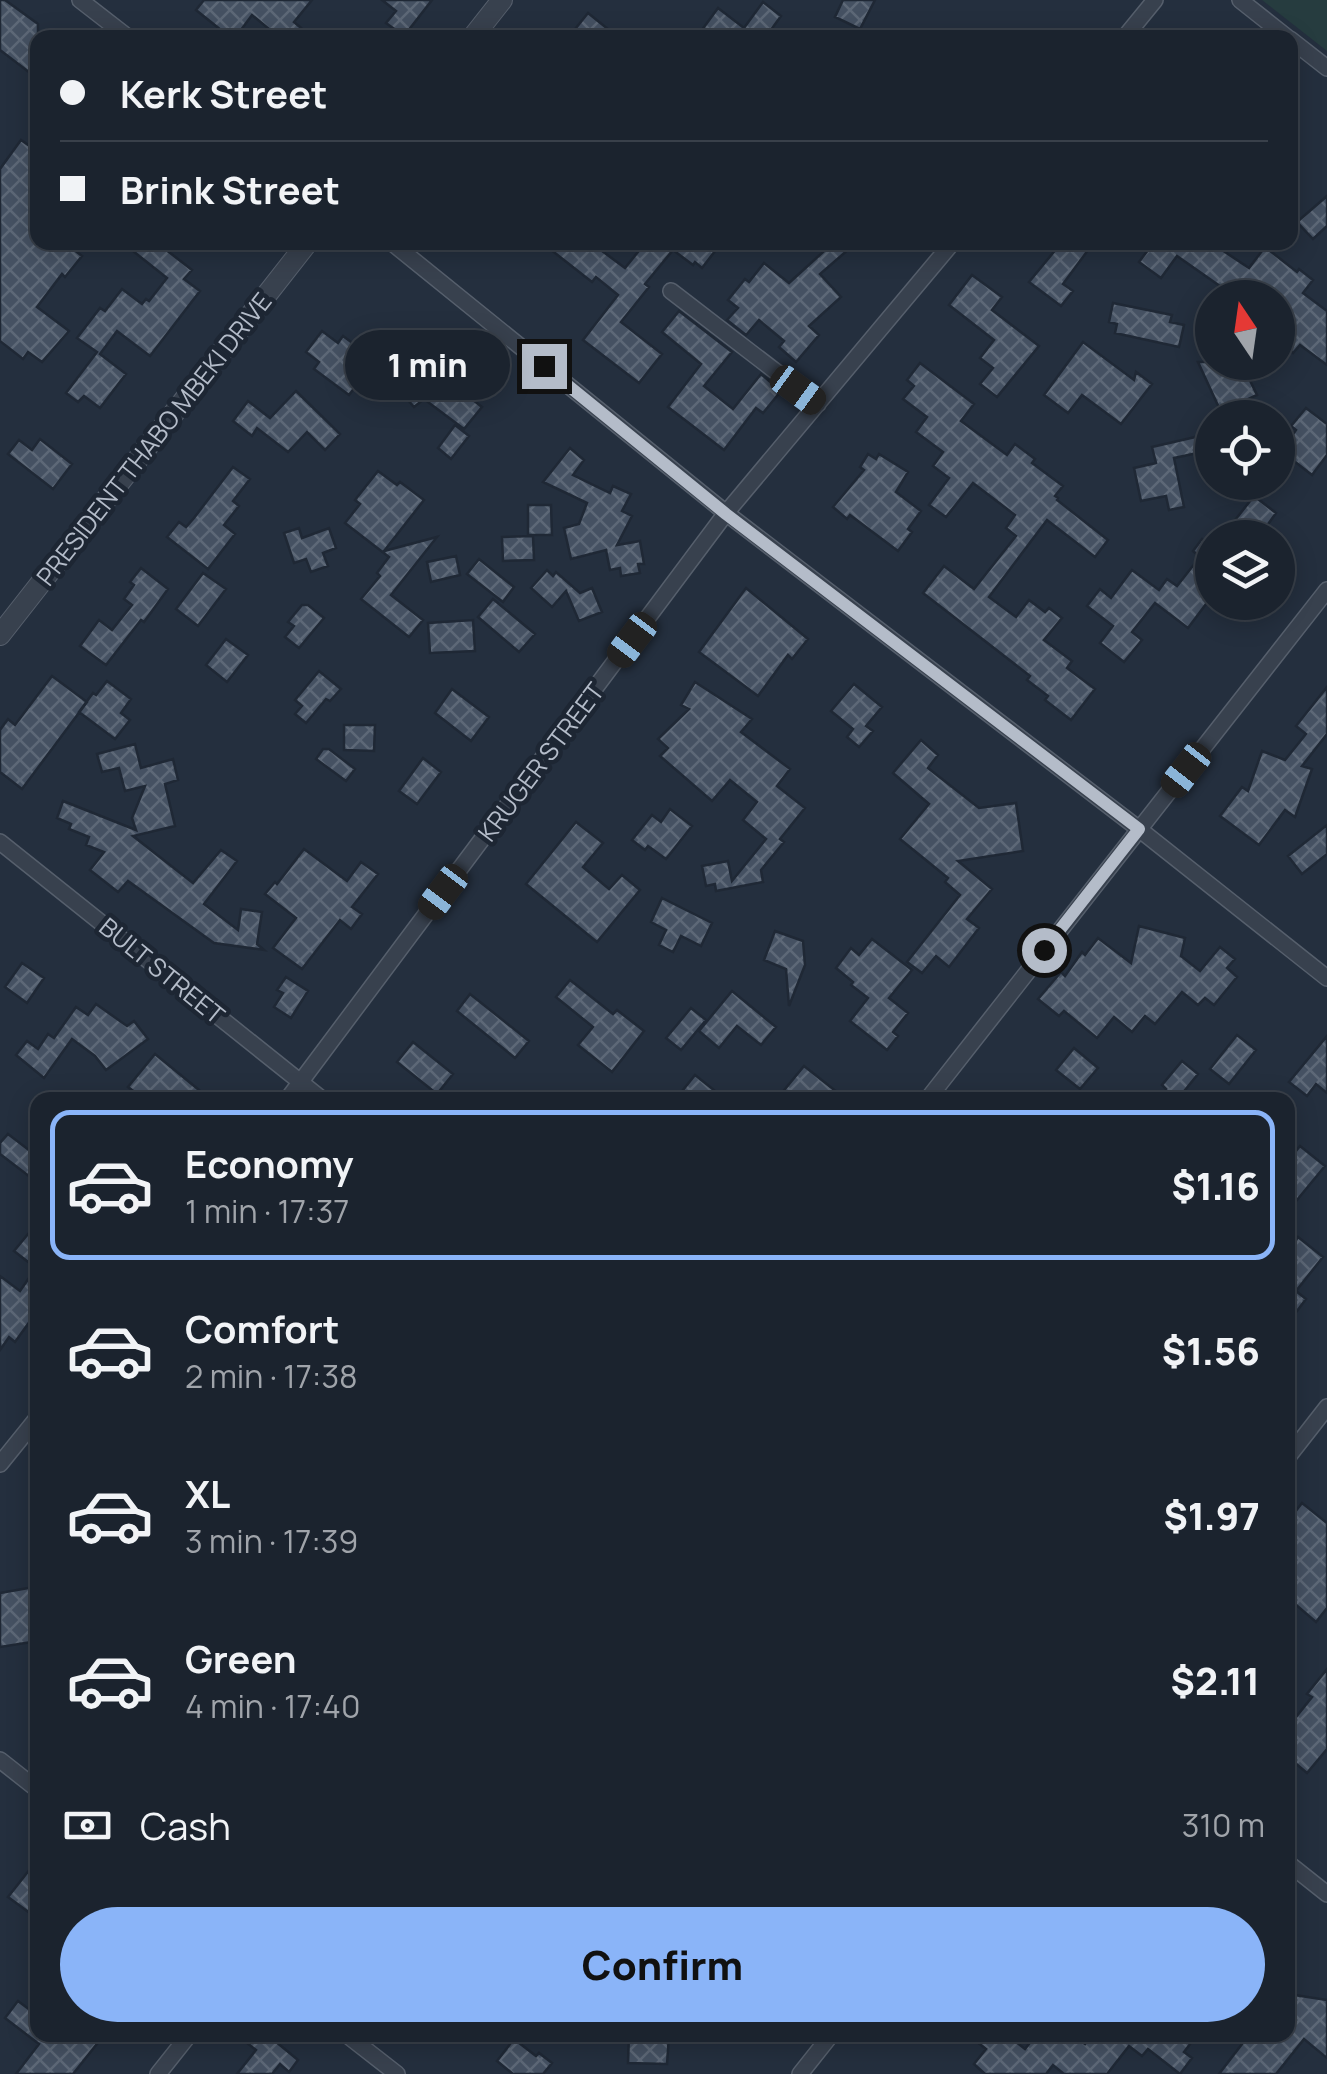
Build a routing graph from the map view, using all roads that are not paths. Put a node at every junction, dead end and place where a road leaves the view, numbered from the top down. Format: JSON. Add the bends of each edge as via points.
{"nodes":[{"id":1,"x":80,"y":0,"type":"edge"},
{"id":2,"x":502,"y":0,"type":"edge"},
{"id":3,"x":1155,"y":0,"type":"edge"},
{"id":4,"x":1240,"y":0,"type":"edge"},
{"id":5,"x":119,"y":30,"type":"edge"},
{"id":6,"x":478,"y":30,"type":"edge"},
{"id":7,"x":1131,"y":30,"type":"edge"},
{"id":8,"x":1279,"y":30,"type":"edge"},
{"id":9,"x":1298,"y":45,"type":"edge"},
{"id":10,"x":1327,"y":68,"type":"edge"},
{"id":11,"x":302,"y":250,"type":"edge"},
{"id":12,"x":402,"y":250,"type":"edge"},
{"id":13,"x":945,"y":250,"type":"edge"},
{"id":14,"x":671,"y":290,"type":"dead end"},
{"id":15,"x":818,"y":404,"type":"junction"},
{"id":16,"x":726,"y":514,"type":"junction"},
{"id":17,"x":1327,"y":590,"type":"edge"},
{"id":18,"x":0,"y":635,"type":"edge"},
{"id":19,"x":1139,"y":829,"type":"junction"},
{"id":20,"x":0,"y":842,"type":"edge"},
{"id":21,"x":1327,"y":978,"type":"edge"},
{"id":22,"x":301,"y":1082,"type":"junction"},
{"id":23,"x":293,"y":1092,"type":"edge"},
{"id":24,"x":314,"y":1092,"type":"edge"},
{"id":25,"x":933,"y":1092,"type":"edge"},
{"id":26,"x":1327,"y":1406,"type":"edge"},
{"id":27,"x":30,"y":1427,"type":"edge"},
{"id":28,"x":1295,"y":1448,"type":"edge"},
{"id":29,"x":0,"y":1464,"type":"edge"},
{"id":30,"x":0,"y":1760,"type":"edge"},
{"id":31,"x":30,"y":1784,"type":"edge"},
{"id":32,"x":1295,"y":1869,"type":"edge"},
{"id":33,"x":1327,"y":1894,"type":"edge"},
{"id":34,"x":183,"y":2042,"type":"edge"},
{"id":35,"x":356,"y":2042,"type":"edge"},
{"id":36,"x":825,"y":2042,"type":"edge"},
{"id":37,"x":158,"y":2074,"type":"edge"},
{"id":38,"x":397,"y":2074,"type":"edge"},
{"id":39,"x":800,"y":2074,"type":"edge"}],
"edges":[{"from":1,"to":5,"type":"street"},
{"from":2,"to":6,"type":"street"},
{"from":3,"to":7,"type":"street"},
{"from":4,"to":8,"type":"street"},
{"from":9,"to":10,"type":"street"},
{"from":11,"to":18,"type":"street","name":"PRESIDENT THABO MBEKI DRIVE"},
{"from":12,"to":16,"type":"street"},
{"from":13,"to":15,"type":"street","name":"KRUGER STREET"},
{"from":14,"to":15,"type":"street"},
{"from":15,"to":16,"type":"street","name":"KRUGER STREET"},
{"from":16,"to":19,"type":"street"},
{"from":16,"to":22,"type":"street","name":"KRUGER STREET"},
{"from":17,"to":19,"type":"street"},
{"from":19,"to":21,"type":"street"},
{"from":19,"to":25,"type":"street"},
{"from":20,"to":22,"type":"street","name":"BULT STREET"},
{"from":22,"to":23,"type":"street","name":"KRUGER STREET"},
{"from":22,"to":24,"type":"street","name":"BULT STREET"},
{"from":26,"to":28,"type":"street"},
{"from":27,"to":29,"type":"street"},
{"from":30,"to":31,"type":"street"},
{"from":32,"to":33,"type":"street"},
{"from":34,"to":37,"type":"street"},
{"from":35,"to":38,"type":"street"},
{"from":36,"to":39,"type":"street"}]}
